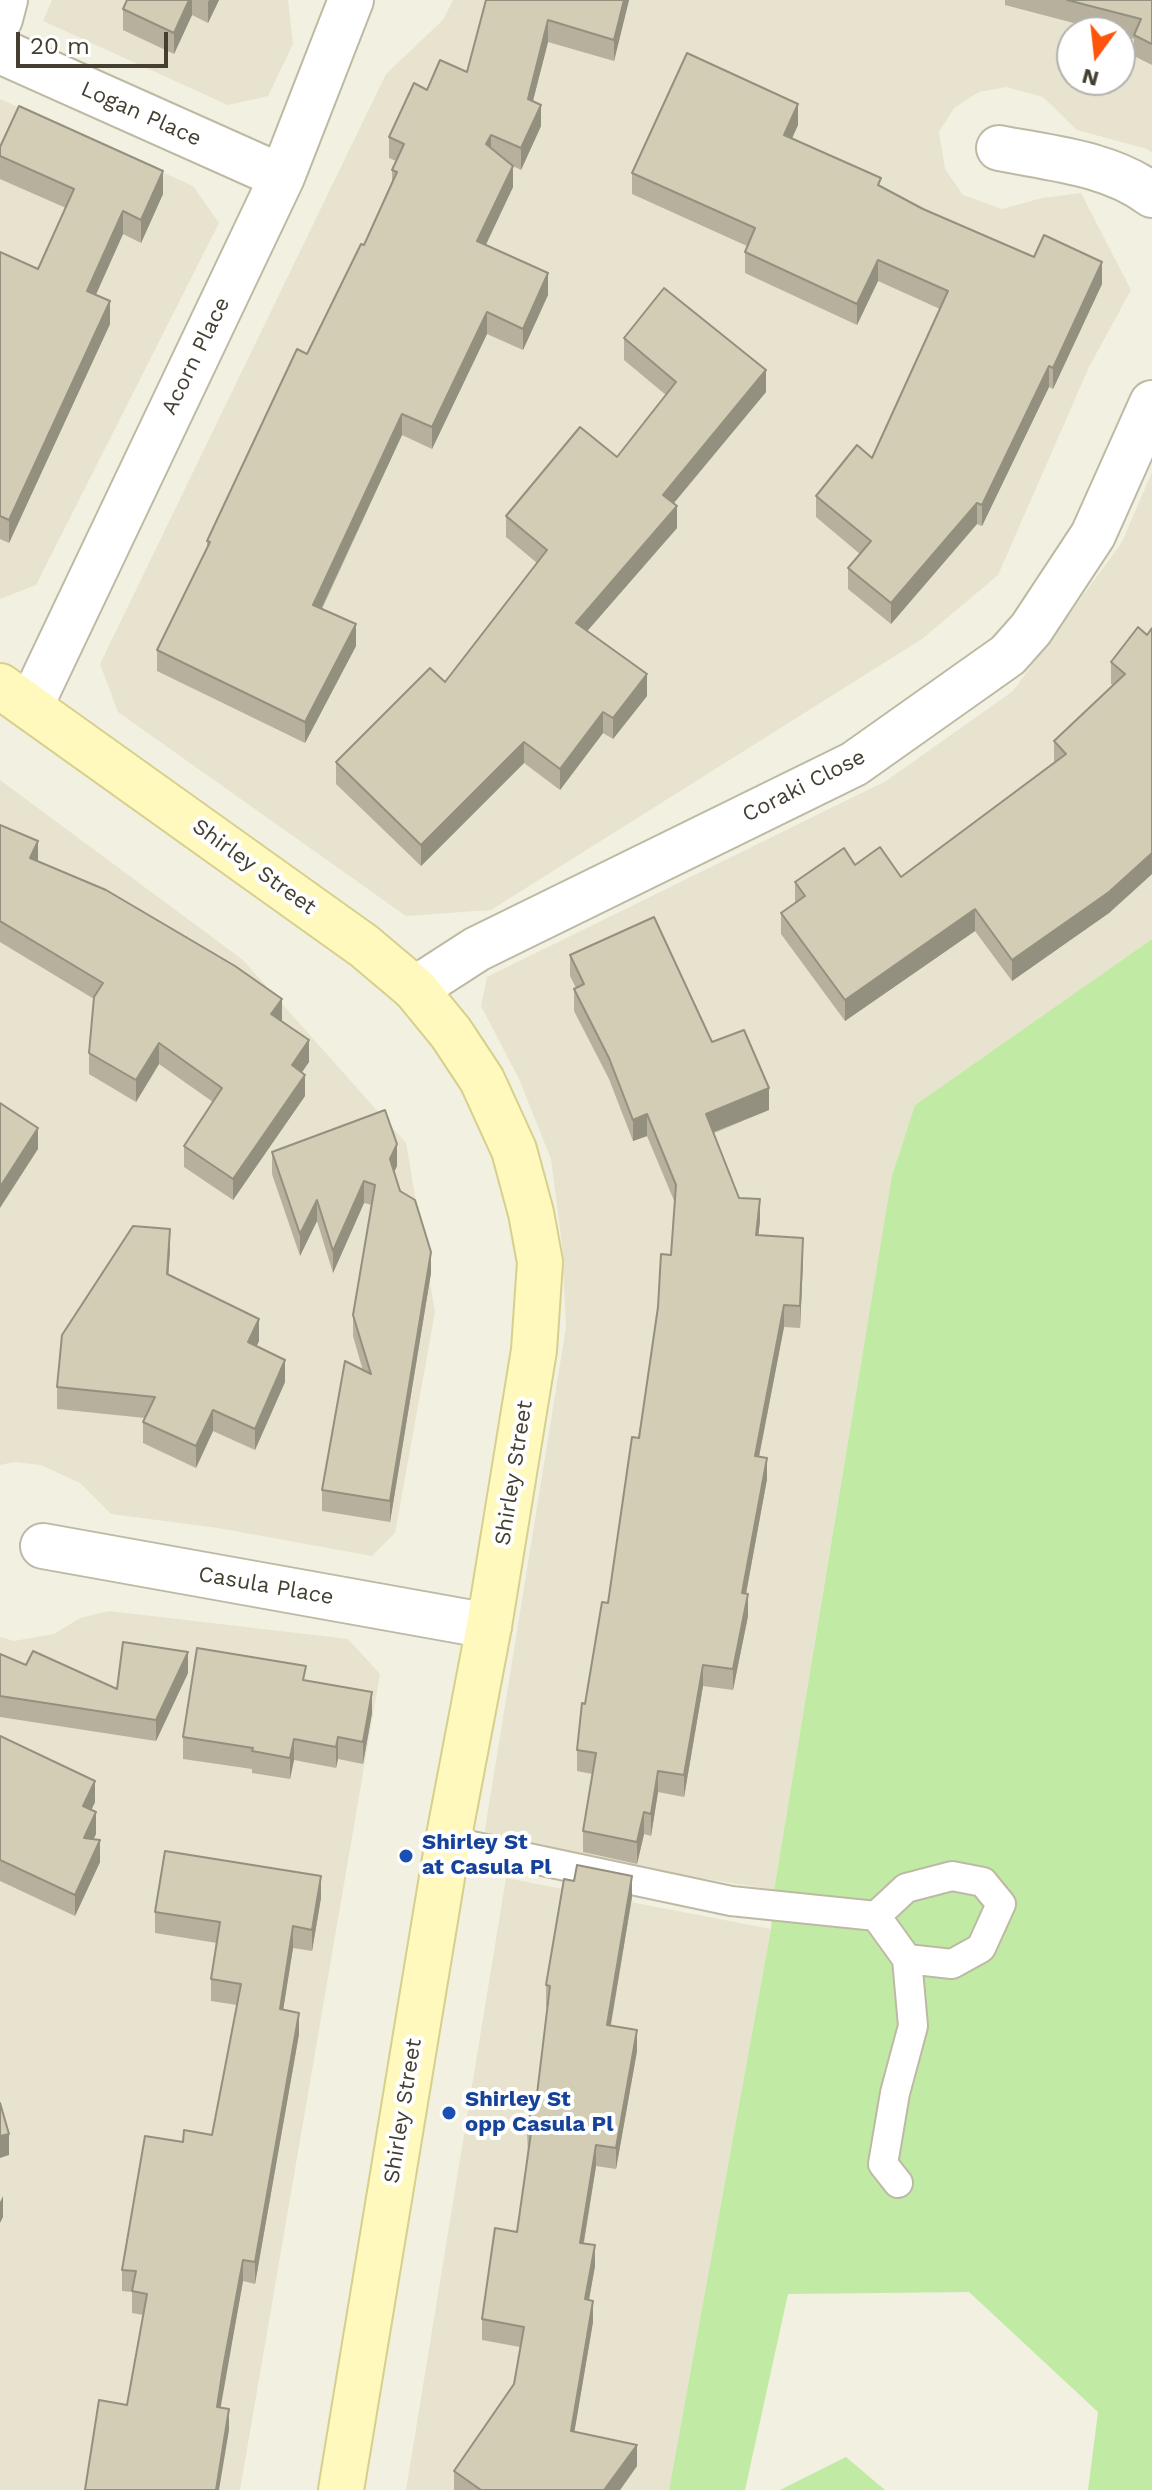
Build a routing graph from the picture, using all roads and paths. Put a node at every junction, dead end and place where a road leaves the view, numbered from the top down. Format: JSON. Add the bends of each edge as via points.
{"nodes":[{"id":1,"x":5,"y":0,"type":"edge"},
{"id":2,"x":351,"y":0,"type":"edge"},
{"id":3,"x":0,"y":19,"type":"edge"},
{"id":4,"x":0,"y":51,"type":"edge"},
{"id":5,"x":999,"y":148,"type":"dead end"},
{"id":6,"x":282,"y":177,"type":"junction"},
{"id":7,"x":1152,"y":195,"type":"edge"},
{"id":8,"x":1152,"y":403,"type":"edge"},
{"id":9,"x":15,"y":697,"type":"edge"},
{"id":10,"x":415,"y":989,"type":"junction"},
{"id":11,"x":43,"y":1546,"type":"dead end"},
{"id":12,"x":489,"y":1626,"type":"junction"},
{"id":13,"x":448,"y":1841,"type":"junction"},
{"id":14,"x":876,"y":1916,"type":"junction"},
{"id":15,"x":907,"y":1959,"type":"junction"},
{"id":16,"x":898,"y":2183,"type":"dead end"},
{"id":17,"x":341,"y":2490,"type":"edge"}],
"edges":[{"from":1,"to":3,"type":"street"},
{"from":2,"to":6,"type":"street","name":"Acorn Place"},
{"from":4,"to":6,"type":"street","name":"Logan Place"},
{"from":5,"to":7,"type":"street","via":[[1085,165]]},
{"from":6,"to":9,"type":"street","name":"Acorn Place"},
{"from":8,"to":10,"type":"street","name":"Coraki Close","via":[[1093,535],[1008,655],[854,764],[477,949]]},
{"from":9,"to":10,"type":"street","name":"Shirley Street","via":[[364,946]]},
{"from":10,"to":12,"type":"street","name":"Shirley Street","via":[[482,1080],[508,1136],[540,1262],[534,1350]]},
{"from":11,"to":12,"type":"street","name":"Casula Place"},
{"from":12,"to":13,"type":"street","name":"Shirley Street"},
{"from":13,"to":14,"type":"lane","via":[[731,1901]]},
{"from":13,"to":17,"type":"street","name":"Shirley Street"},
{"from":14,"to":15,"type":"lane"},
{"from":14,"to":15,"type":"lane","via":[[906,1888],[952,1876],[983,1882],[1001,1904],[981,1948],[952,1964]]},
{"from":15,"to":16,"type":"lane","via":[[913,2026],[883,2164]]}]}
